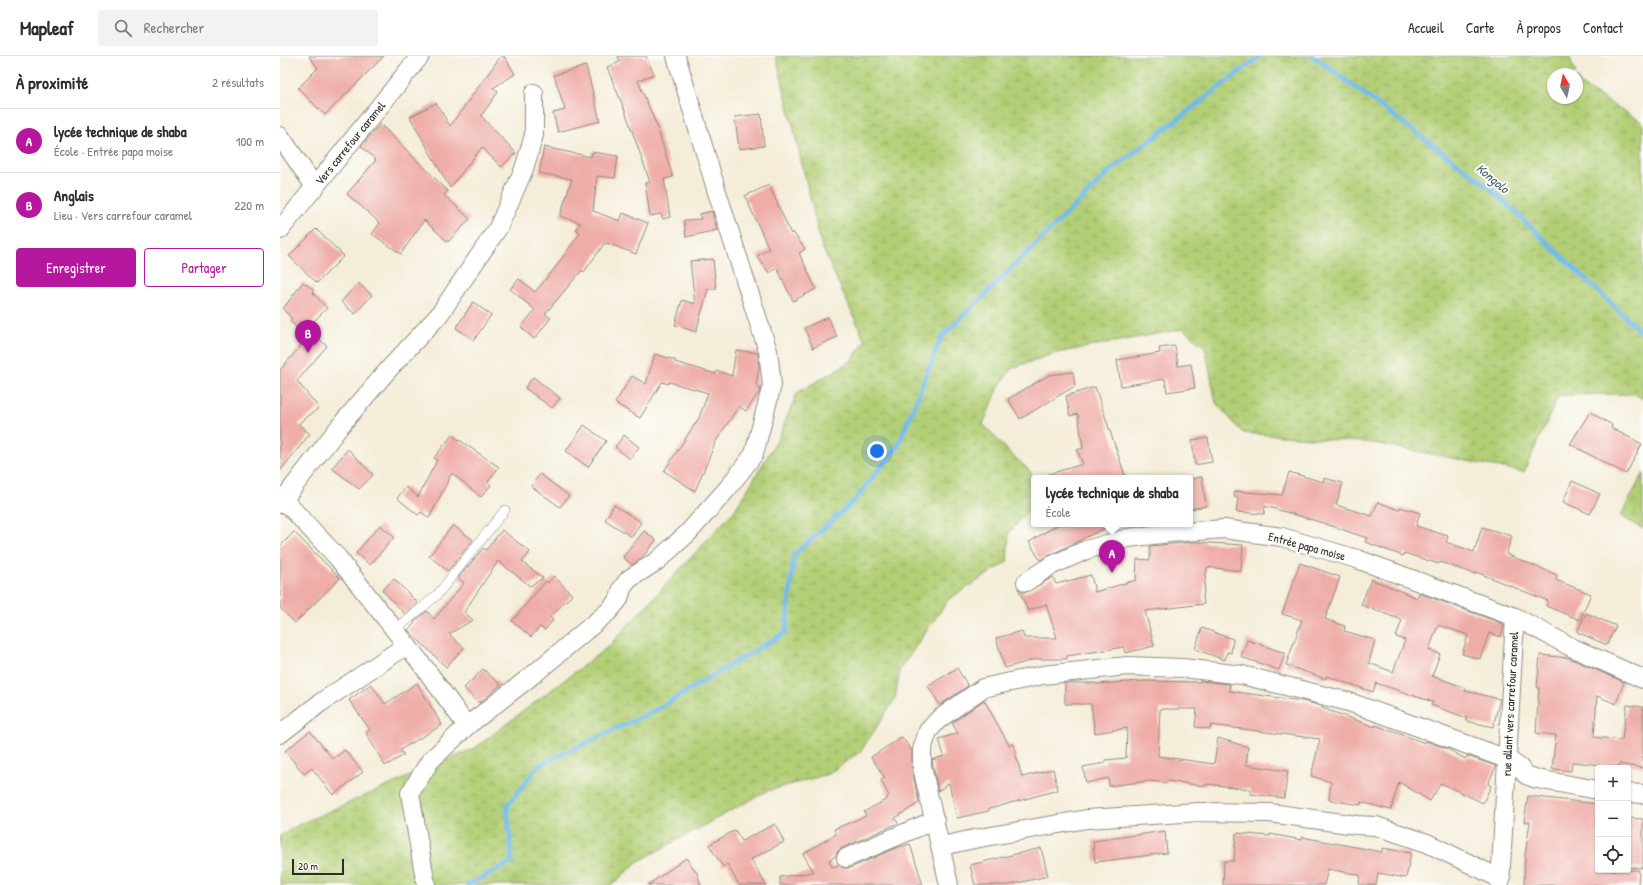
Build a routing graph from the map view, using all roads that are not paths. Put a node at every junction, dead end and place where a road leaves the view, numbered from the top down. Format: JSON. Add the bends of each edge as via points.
{"nodes":[{"id":1,"x":420,"y":56,"type":"edge"},
{"id":2,"x":676,"y":56,"type":"edge"},
{"id":3,"x":534,"y":93,"type":"dead end"},
{"id":4,"x":280,"y":136,"type":"edge"},
{"id":5,"x":315,"y":188,"type":"junction"},
{"id":6,"x":280,"y":230,"type":"edge"},
{"id":7,"x":281,"y":499,"type":"edge"},
{"id":8,"x":505,"y":510,"type":"dead end"},
{"id":9,"x":1026,"y":582,"type":"dead end"},
{"id":10,"x":1515,"y":618,"type":"junction"},
{"id":11,"x":395,"y":630,"type":"junction"},
{"id":12,"x":407,"y":645,"type":"junction"},
{"id":13,"x":1643,"y":679,"type":"edge"},
{"id":14,"x":467,"y":726,"type":"junction"},
{"id":15,"x":280,"y":734,"type":"edge"},
{"id":16,"x":1507,"y":759,"type":"junction"},
{"id":17,"x":1595,"y":789,"type":"edge"},
{"id":18,"x":1631,"y":793,"type":"edge"},
{"id":19,"x":1643,"y":794,"type":"edge"},
{"id":20,"x":935,"y":820,"type":"junction"},
{"id":21,"x":942,"y":846,"type":"junction"},
{"id":22,"x":846,"y":858,"type":"dead end"},
{"id":23,"x":1501,"y":882,"type":"edge"},
{"id":24,"x":426,"y":885,"type":"edge"},
{"id":25,"x":949,"y":885,"type":"edge"}],
"edges":[{"from":1,"to":5,"type":"street","name":"Vers carrefour caramel"},
{"from":2,"to":14,"type":"street","via":[[768,351],[772,385],[754,454],[688,533],[657,561],[629,579],[622,588],[619,599],[609,611]]},
{"from":3,"to":7,"type":"street","via":[[534,135],[524,169],[498,228],[439,315],[388,370]]},
{"from":4,"to":5,"type":"street"},
{"from":5,"to":6,"type":"street","name":"Vers carrefour caramel"},
{"from":7,"to":11,"type":"street","via":[[338,558]]},
{"from":8,"to":11,"type":"lane","via":[[437,595]]},
{"from":9,"to":10,"type":"street","name":"Entrée papa moise","via":[[1050,566],[1086,550],[1128,538],[1224,529],[1282,537],[1357,559]]},
{"from":10,"to":13,"type":"street","name":"rue allant vers carrefour caramel","via":[[1573,648]]},
{"from":10,"to":16,"type":"street","name":"rue allant vers carrefour caramel"},
{"from":11,"to":12,"type":"street"},
{"from":12,"to":14,"type":"street"},
{"from":12,"to":15,"type":"street","via":[[320,703]]},
{"from":14,"to":24,"type":"street","via":[[430,761],[410,793]]},
{"from":16,"to":17,"type":"street","via":[[1526,775],[1537,779]]},
{"from":16,"to":20,"type":"street","via":[[1348,702],[1242,675],[1183,668],[1127,666],[1043,674],[983,688],[939,719],[928,731],[922,750],[922,767]]},
{"from":16,"to":23,"type":"street","name":"rue allant vers carrefour caramel"},
{"from":18,"to":19,"type":"street"},
{"from":20,"to":21,"type":"street"},
{"from":20,"to":22,"type":"street"},
{"from":21,"to":23,"type":"street","via":[[1088,819],[1199,812],[1270,813],[1376,826],[1427,843]]},
{"from":21,"to":25,"type":"street"}]}
